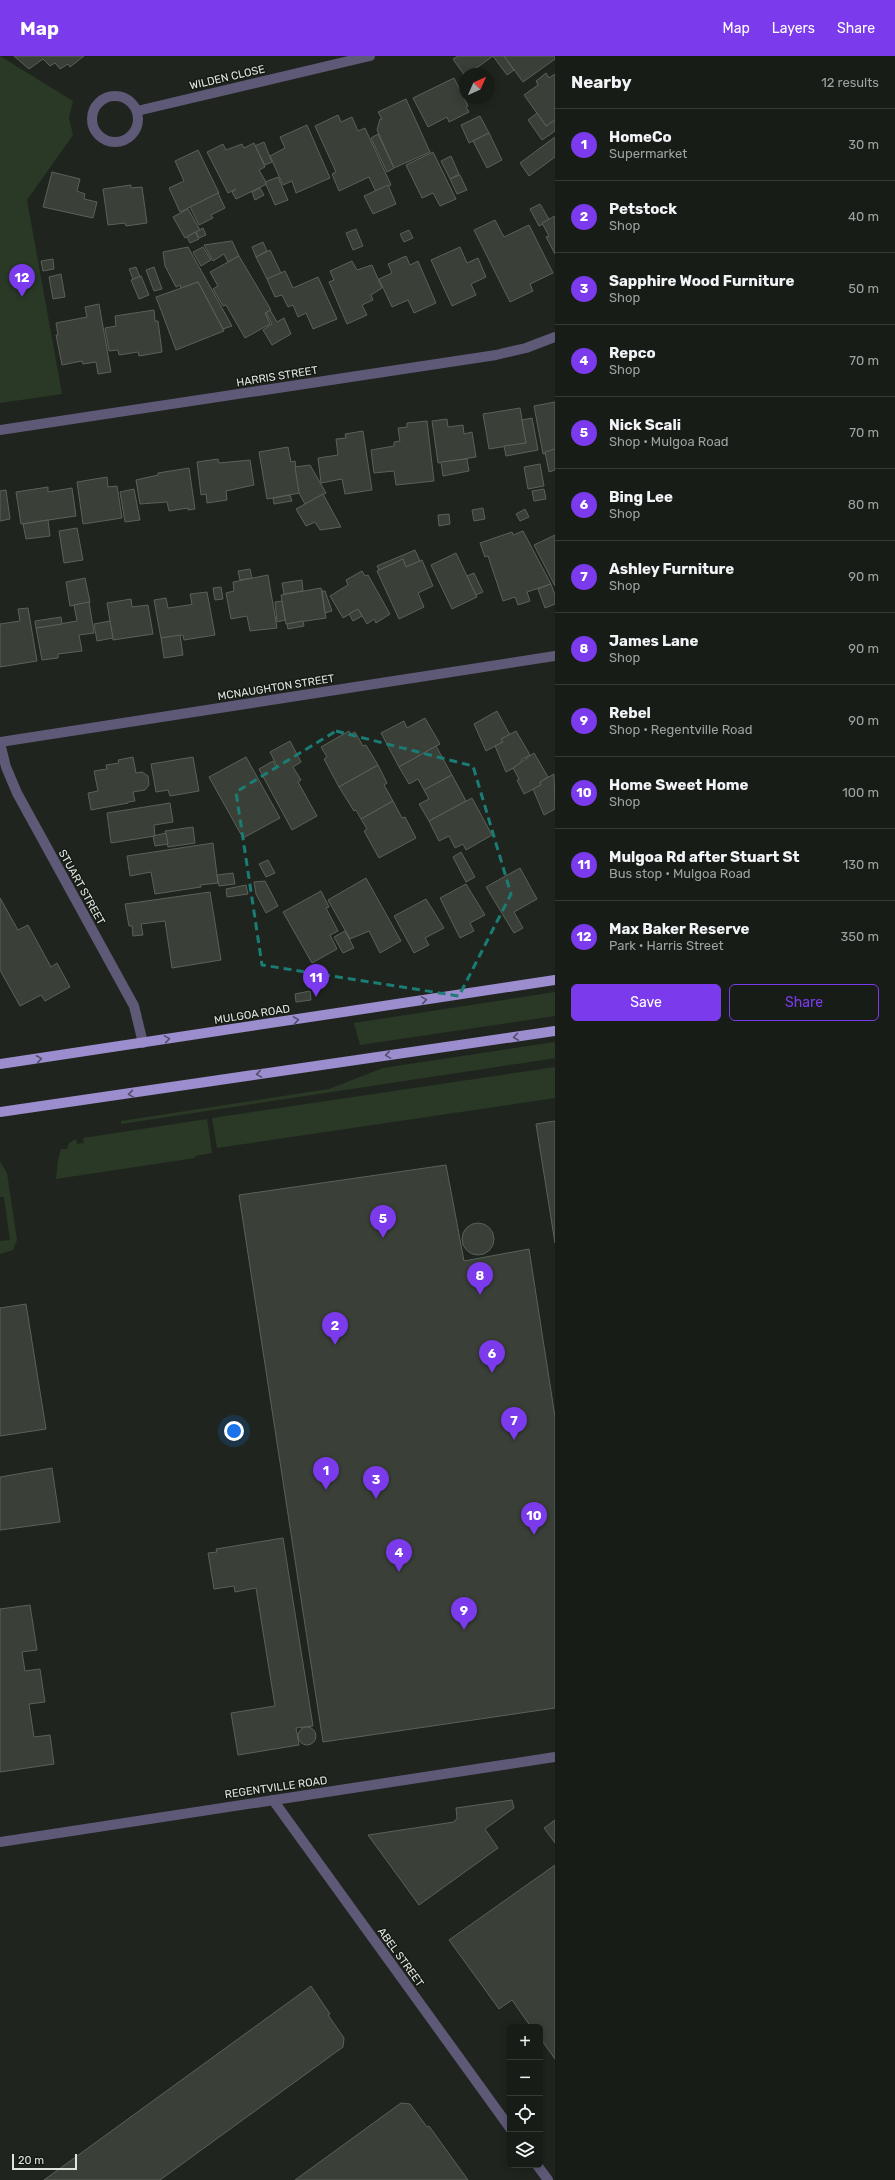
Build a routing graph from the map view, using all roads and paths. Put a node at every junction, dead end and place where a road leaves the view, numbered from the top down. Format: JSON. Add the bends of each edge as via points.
{"nodes":[{"id":1,"x":370,"y":56,"type":"edge"},
{"id":2,"x":137,"y":111,"type":"junction"},
{"id":3,"x":555,"y":337,"type":"edge"},
{"id":4,"x":0,"y":430,"type":"edge"},
{"id":5,"x":555,"y":656,"type":"edge"},
{"id":6,"x":0,"y":742,"type":"edge"},
{"id":7,"x":555,"y":980,"type":"edge"},
{"id":8,"x":555,"y":1031,"type":"edge"},
{"id":9,"x":143,"y":1043,"type":"junction"},
{"id":10,"x":0,"y":1064,"type":"edge"},
{"id":11,"x":0,"y":1112,"type":"edge"},
{"id":12,"x":555,"y":1757,"type":"edge"},
{"id":13,"x":273,"y":1800,"type":"junction"},
{"id":14,"x":0,"y":1842,"type":"edge"},
{"id":15,"x":507,"y":2124,"type":"edge"},
{"id":16,"x":539,"y":2168,"type":"edge"},
{"id":17,"x":548,"y":2180,"type":"edge"}],
"edges":[{"from":1,"to":2,"type":"street","name":"WILDEN CLOSE"},
{"from":2,"to":2,"type":"street","via":[[137,127],[133,134],[120,142],[104,140],[93,128],[91,121],[95,107],[106,97],[121,96],[134,105]]},
{"from":3,"to":4,"type":"street","name":"HARRIS STREET","via":[[526,348],[496,355]]},
{"from":5,"to":6,"type":"street","name":"MCNAUGHTON STREET"},
{"from":6,"to":9,"type":"street","name":"STUART STREET","via":[[6,767],[17,793],[134,1006]]},
{"from":9,"to":7,"type":"main road","name":"MULGOA ROAD","one_way":true},
{"from":8,"to":11,"type":"main road","one_way":true},
{"from":10,"to":9,"type":"main road","name":"MULGOA ROAD","one_way":true},
{"from":12,"to":13,"type":"street","name":"REGENTVILLE ROAD"},
{"from":13,"to":14,"type":"street","name":"REGENTVILLE ROAD"},
{"from":13,"to":15,"type":"street","name":"ABEL STREET"},
{"from":16,"to":17,"type":"street"}]}
